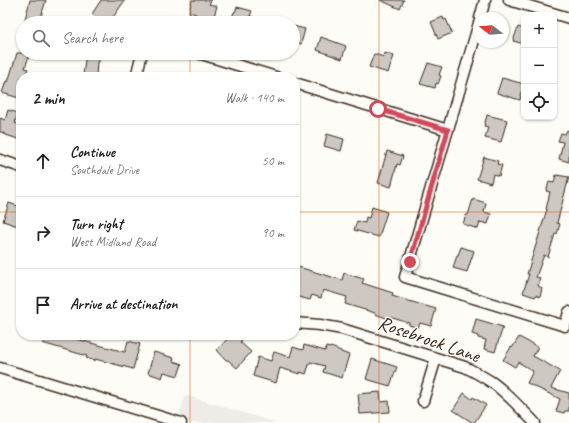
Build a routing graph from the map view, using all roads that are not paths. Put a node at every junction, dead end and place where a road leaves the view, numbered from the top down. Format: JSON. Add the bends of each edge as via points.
{"nodes":[{"id":1,"x":486,"y":0,"type":"edge"},
{"id":2,"x":508,"y":0,"type":"edge"},
{"id":3,"x":482,"y":12,"type":"edge"},
{"id":4,"x":569,"y":18,"type":"edge"},
{"id":5,"x":473,"y":44,"type":"edge"},
{"id":6,"x":140,"y":60,"type":"edge"},
{"id":7,"x":221,"y":60,"type":"edge"},
{"id":8,"x":137,"y":72,"type":"edge"},
{"id":9,"x":260,"y":72,"type":"edge"},
{"id":10,"x":300,"y":85,"type":"edge"},
{"id":11,"x":448,"y":130,"type":"junction"},
{"id":12,"x":0,"y":160,"type":"edge"},
{"id":13,"x":16,"y":165,"type":"edge"},
{"id":14,"x":569,"y":312,"type":"edge"},
{"id":15,"x":300,"y":324,"type":"edge"},
{"id":16,"x":436,"y":358,"type":"junction"},
{"id":17,"x":0,"y":368,"type":"edge"},
{"id":18,"x":422,"y":401,"type":"dead end"},
{"id":19,"x":181,"y":423,"type":"edge"},
{"id":20,"x":535,"y":423,"type":"edge"}],
"edges":[{"from":1,"to":3,"type":"street"},
{"from":2,"to":4,"type":"street"},
{"from":5,"to":11,"type":"street"},
{"from":6,"to":8,"type":"street"},
{"from":7,"to":9,"type":"street"},
{"from":10,"to":11,"type":"street"},
{"from":11,"to":14,"type":"street","via":[[405,277],[565,326]]},
{"from":12,"to":13,"type":"street"},
{"from":15,"to":16,"type":"street","name":"Rosebrock Lane","via":[[334,327]]},
{"from":16,"to":18,"type":"street"},
{"from":16,"to":20,"type":"street","name":"Rosebrock Lane","via":[[465,367],[488,379]]},
{"from":17,"to":19,"type":"street"}]}
